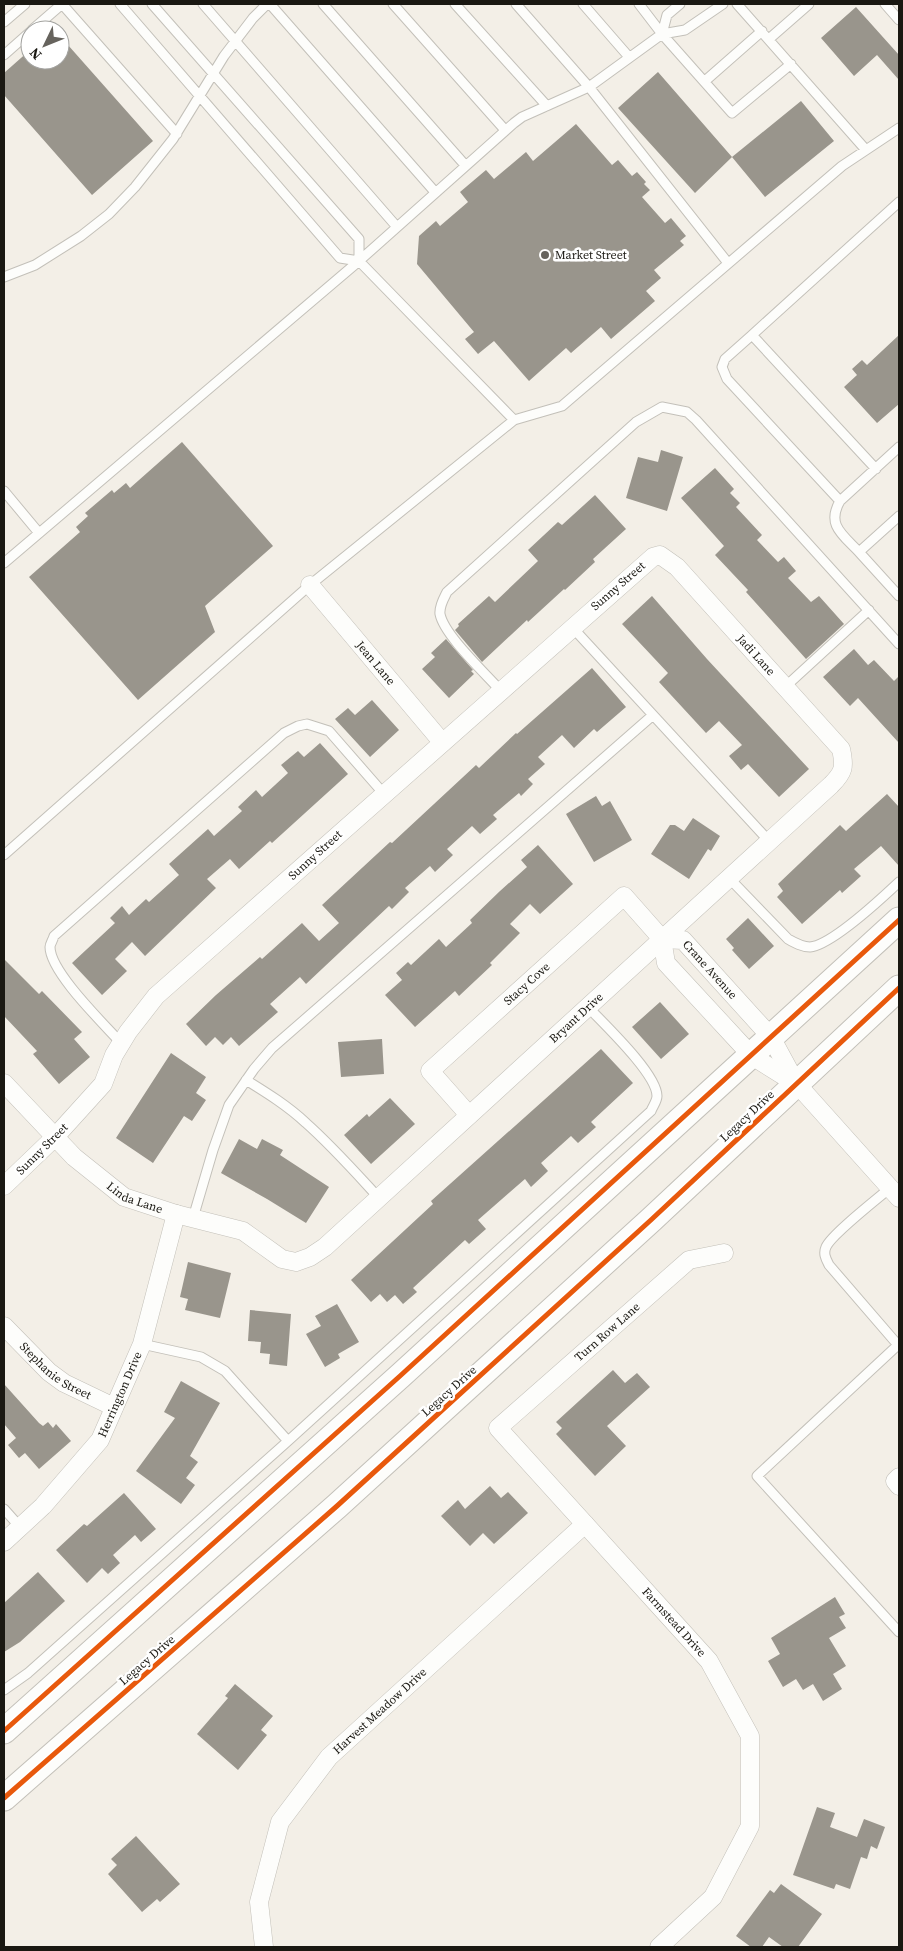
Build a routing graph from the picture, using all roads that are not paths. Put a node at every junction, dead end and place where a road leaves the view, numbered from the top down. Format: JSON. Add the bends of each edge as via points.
{"nodes":[{"id":1,"x":26,"y":4,"type":"edge"},
{"id":2,"x":120,"y":4,"type":"edge"},
{"id":3,"x":152,"y":4,"type":"edge"},
{"id":4,"x":203,"y":4,"type":"edge"},
{"id":5,"x":269,"y":4,"type":"edge"},
{"id":6,"x":324,"y":4,"type":"edge"},
{"id":7,"x":393,"y":4,"type":"edge"},
{"id":8,"x":455,"y":4,"type":"edge"},
{"id":9,"x":516,"y":4,"type":"edge"},
{"id":10,"x":583,"y":4,"type":"edge"},
{"id":11,"x":638,"y":4,"type":"edge"},
{"id":12,"x":680,"y":4,"type":"edge"},
{"id":13,"x":723,"y":4,"type":"edge"},
{"id":14,"x":737,"y":4,"type":"edge"},
{"id":15,"x":809,"y":4,"type":"edge"},
{"id":16,"x":885,"y":4,"type":"edge"},
{"id":17,"x":59,"y":5,"type":"edge"},
{"id":18,"x":43,"y":20,"type":"edge"},
{"id":19,"x":899,"y":20,"type":"edge"},
{"id":20,"x":4,"y":22,"type":"edge"},
{"id":21,"x":762,"y":32,"type":"junction"},
{"id":22,"x":662,"y":34,"type":"junction"},
{"id":23,"x":769,"y":39,"type":"junction"},
{"id":24,"x":20,"y":41,"type":"edge"},
{"id":25,"x":235,"y":41,"type":"junction"},
{"id":26,"x":4,"y":55,"type":"edge"},
{"id":27,"x":629,"y":57,"type":"junction"},
{"id":28,"x":791,"y":64,"type":"junction"},
{"id":29,"x":213,"y":74,"type":"junction"},
{"id":30,"x":705,"y":81,"type":"junction"},
{"id":31,"x":589,"y":87,"type":"junction"},
{"id":32,"x":200,"y":95,"type":"junction"},
{"id":33,"x":547,"y":106,"type":"junction"},
{"id":34,"x":505,"y":130,"type":"junction"},
{"id":35,"x":896,"y":130,"type":"edge"},
{"id":36,"x":177,"y":134,"type":"junction"},
{"id":37,"x":899,"y":141,"type":"edge"},
{"id":38,"x":866,"y":150,"type":"junction"},
{"id":39,"x":465,"y":165,"type":"junction"},
{"id":40,"x":435,"y":192,"type":"junction"},
{"id":41,"x":899,"y":202,"type":"edge"},
{"id":42,"x":397,"y":227,"type":"junction"},
{"id":43,"x":359,"y":261,"type":"junction"},
{"id":44,"x":728,"y":263,"type":"junction"},
{"id":45,"x":4,"y":277,"type":"edge"},
{"id":46,"x":752,"y":335,"type":"junction"},
{"id":47,"x":514,"y":420,"type":"junction"},
{"id":48,"x":899,"y":447,"type":"edge"},
{"id":49,"x":876,"y":469,"type":"junction"},
{"id":50,"x":4,"y":491,"type":"edge"},
{"id":51,"x":840,"y":501,"type":"junction"},
{"id":52,"x":899,"y":516,"type":"edge"},
{"id":53,"x":39,"y":532,"type":"junction"},
{"id":54,"x":859,"y":552,"type":"junction"},
{"id":55,"x":660,"y":554,"type":"joint"},
{"id":56,"x":4,"y":563,"type":"edge"},
{"id":57,"x":310,"y":585,"type":"junction"},
{"id":58,"x":899,"y":596,"type":"edge"},
{"id":59,"x":869,"y":610,"type":"junction"},
{"id":60,"x":572,"y":627,"type":"junction"},
{"id":61,"x":899,"y":644,"type":"edge"},
{"id":62,"x":785,"y":687,"type":"junction"},
{"id":63,"x":500,"y":690,"type":"junction"},
{"id":64,"x":653,"y":715,"type":"junction"},
{"id":65,"x":442,"y":742,"type":"junction"},
{"id":66,"x":844,"y":762,"type":"joint"},
{"id":67,"x":384,"y":794,"type":"junction"},
{"id":68,"x":769,"y":841,"type":"junction"},
{"id":69,"x":4,"y":855,"type":"edge"},
{"id":70,"x":729,"y":878,"type":"junction"},
{"id":71,"x":899,"y":882,"type":"edge"},
{"id":72,"x":899,"y":920,"type":"edge"},
{"id":73,"x":662,"y":939,"type":"junction"},
{"id":74,"x":899,"y":988,"type":"edge"},
{"id":75,"x":588,"y":1007,"type":"junction"},
{"id":76,"x":772,"y":1037,"type":"junction"},
{"id":77,"x":121,"y":1043,"type":"junction"},
{"id":78,"x":752,"y":1056,"type":"junction"},
{"id":79,"x":246,"y":1080,"type":"junction"},
{"id":80,"x":4,"y":1083,"type":"edge"},
{"id":81,"x":796,"y":1084,"type":"junction"},
{"id":82,"x":469,"y":1115,"type":"junction"},
{"id":83,"x":55,"y":1137,"type":"junction"},
{"id":84,"x":4,"y":1186,"type":"edge"},
{"id":85,"x":894,"y":1193,"type":"edge"},
{"id":86,"x":379,"y":1198,"type":"junction"},
{"id":87,"x":176,"y":1214,"type":"junction"},
{"id":88,"x":193,"y":1218,"type":"junction"},
{"id":89,"x":724,"y":1253,"type":"dead end"},
{"id":90,"x":296,"y":1262,"type":"joint"},
{"id":91,"x":4,"y":1326,"type":"edge"},
{"id":92,"x":142,"y":1344,"type":"junction"},
{"id":93,"x":899,"y":1344,"type":"edge"},
{"id":94,"x":114,"y":1407,"type":"junction"},
{"id":95,"x":498,"y":1428,"type":"joint"},
{"id":96,"x":288,"y":1441,"type":"junction"},
{"id":97,"x":4,"y":1509,"type":"edge"},
{"id":98,"x":585,"y":1524,"type":"junction"},
{"id":99,"x":20,"y":1527,"type":"junction"},
{"id":100,"x":4,"y":1542,"type":"edge"},
{"id":101,"x":899,"y":1632,"type":"edge"},
{"id":102,"x":4,"y":1690,"type":"edge"},
{"id":103,"x":4,"y":1731,"type":"edge"},
{"id":104,"x":4,"y":1798,"type":"edge"},
{"id":105,"x":264,"y":1947,"type":"edge"},
{"id":106,"x":660,"y":1947,"type":"edge"}],
"edges":[{"from":1,"to":20,"type":"lane"},
{"from":2,"to":32,"type":"lane"},
{"from":3,"to":29,"type":"lane"},
{"from":4,"to":25,"type":"lane"},
{"from":5,"to":25,"type":"lane"},
{"from":5,"to":40,"type":"lane"},
{"from":6,"to":39,"type":"lane"},
{"from":7,"to":34,"type":"lane"},
{"from":8,"to":33,"type":"lane"},
{"from":9,"to":31,"type":"lane"},
{"from":10,"to":27,"type":"lane"},
{"from":11,"to":22,"type":"lane"},
{"from":12,"to":22,"type":"lane","via":[[667,15]]},
{"from":13,"to":22,"type":"lane","via":[[685,30]]},
{"from":14,"to":21,"type":"lane"},
{"from":15,"to":23,"type":"lane"},
{"from":16,"to":19,"type":"lane"},
{"from":17,"to":18,"type":"lane"},
{"from":17,"to":36,"type":"lane"},
{"from":21,"to":23,"type":"lane"},
{"from":21,"to":30,"type":"lane"},
{"from":22,"to":27,"type":"lane"},
{"from":22,"to":30,"type":"lane"},
{"from":23,"to":28,"type":"lane"},
{"from":24,"to":26,"type":"lane"},
{"from":25,"to":29,"type":"lane"},
{"from":25,"to":42,"type":"lane"},
{"from":27,"to":31,"type":"lane"},
{"from":28,"to":30,"type":"lane","via":[[732,113]]},
{"from":28,"to":38,"type":"lane"},
{"from":29,"to":32,"type":"lane"},
{"from":29,"to":43,"type":"lane","via":[[359,239]]},
{"from":31,"to":33,"type":"lane"},
{"from":31,"to":44,"type":"lane"},
{"from":32,"to":36,"type":"lane"},
{"from":32,"to":43,"type":"lane","via":[[340,258]]},
{"from":33,"to":34,"type":"lane","via":[[522,117]]},
{"from":34,"to":39,"type":"lane"},
{"from":35,"to":37,"type":"lane"},
{"from":35,"to":38,"type":"lane"},
{"from":36,"to":45,"type":"lane","via":[[110,214],[35,265]]},
{"from":38,"to":44,"type":"lane","via":[[842,166]]},
{"from":39,"to":40,"type":"lane"},
{"from":40,"to":42,"type":"lane"},
{"from":41,"to":46,"type":"lane"},
{"from":42,"to":43,"type":"lane"},
{"from":43,"to":47,"type":"lane"},
{"from":43,"to":53,"type":"lane"},
{"from":44,"to":47,"type":"lane","via":[[562,406]]},
{"from":46,"to":49,"type":"lane"},
{"from":46,"to":51,"type":"lane","via":[[725,359],[722,367],[727,379]]},
{"from":47,"to":57,"type":"lane"},
{"from":48,"to":49,"type":"lane"},
{"from":49,"to":51,"type":"lane"},
{"from":50,"to":53,"type":"lane"},
{"from":51,"to":54,"type":"lane","via":[[834,511],[836,527]]},
{"from":52,"to":54,"type":"lane"},
{"from":53,"to":56,"type":"lane"},
{"from":54,"to":58,"type":"lane"},
{"from":55,"to":60,"type":"street","name":"Sunny Street","via":[[646,561]]},
{"from":55,"to":62,"type":"street","name":"Jadi Lane","via":[[677,567]]},
{"from":57,"to":65,"type":"street","name":"Jean Lane"},
{"from":57,"to":69,"type":"lane"},
{"from":59,"to":61,"type":"lane"},
{"from":59,"to":62,"type":"lane"},
{"from":59,"to":63,"type":"lane","via":[[696,420],[687,412],[662,407],[636,422],[447,592],[441,602],[443,623],[450,634]]},
{"from":60,"to":63,"type":"street","name":"Sunny Street"},
{"from":60,"to":64,"type":"lane"},
{"from":62,"to":66,"type":"street","name":"Jadi Lane","via":[[841,749]]},
{"from":63,"to":65,"type":"street","name":"Sunny Street"},
{"from":64,"to":68,"type":"lane"},
{"from":64,"to":79,"type":"lane","via":[[272,1048]]},
{"from":65,"to":67,"type":"street","name":"Sunny Street"},
{"from":66,"to":68,"type":"street","name":"Bryant Drive","via":[[841,774]]},
{"from":67,"to":77,"type":"street","name":"Sunny Street","via":[[156,996]]},
{"from":67,"to":77,"type":"lane","via":[[329,731],[307,724],[298,726],[284,734],[54,936],[51,953],[64,978]]},
{"from":68,"to":70,"type":"street","name":"Bryant Drive"},
{"from":70,"to":71,"type":"lane","via":[[788,939],[810,947],[834,937]]},
{"from":70,"to":73,"type":"street","name":"Bryant Drive"},
{"from":72,"to":76,"type":"main road"},
{"from":73,"to":75,"type":"street","name":"Bryant Drive"},
{"from":73,"to":76,"type":"street","name":"Crane Avenue","via":[[683,940]]},
{"from":73,"to":78,"type":"street","name":"Crane Avenue","via":[[666,963]]},
{"from":73,"to":82,"type":"street","name":"Stacy Cove","via":[[624,896],[430,1071]]},
{"from":74,"to":81,"type":"main road","name":"Legacy Drive"},
{"from":75,"to":82,"type":"street","name":"Bryant Drive"},
{"from":75,"to":96,"type":"lane","via":[[656,1085],[658,1098],[651,1110]]},
{"from":76,"to":78,"type":"main road"},
{"from":76,"to":81,"type":"street","name":"Crane Avenue"},
{"from":77,"to":83,"type":"street","name":"Sunny Street","via":[[103,1084]]},
{"from":78,"to":81,"type":"street","name":"Crane Avenue"},
{"from":78,"to":103,"type":"main road"},
{"from":79,"to":86,"type":"lane","via":[[305,1121]]},
{"from":79,"to":88,"type":"lane","via":[[228,1105]]},
{"from":80,"to":83,"type":"street","name":"Linda Lane"},
{"from":81,"to":85,"type":"street","name":"Crane Avenue"},
{"from":81,"to":104,"type":"main road","name":"Legacy Drive","via":[[344,1500]]},
{"from":82,"to":86,"type":"street","name":"Bryant Drive"},
{"from":83,"to":84,"type":"street","name":"Sunny Street"},
{"from":83,"to":87,"type":"street","name":"Linda Lane","via":[[74,1157],[124,1197]]},
{"from":85,"to":93,"type":"lane","via":[[836,1235],[826,1246],[824,1254],[829,1265]]},
{"from":86,"to":90,"type":"street","name":"Bryant Drive","via":[[325,1246]]},
{"from":87,"to":88,"type":"street","name":"Linda Lane"},
{"from":87,"to":92,"type":"street","name":"Herrington Drive"},
{"from":88,"to":90,"type":"street","name":"Linda Lane","via":[[243,1231],[282,1259]]},
{"from":89,"to":95,"type":"street","name":"Turn Row Lane","via":[[689,1260]]},
{"from":91,"to":94,"type":"street","name":"Stephanie Street","via":[[49,1372],[64,1383]]},
{"from":92,"to":94,"type":"street","name":"Herrington Drive"},
{"from":92,"to":96,"type":"lane","via":[[201,1357],[225,1371]]},
{"from":93,"to":101,"type":"lane","via":[[758,1476]]},
{"from":94,"to":99,"type":"street","name":"Herrington Drive","via":[[100,1440],[43,1506]]},
{"from":95,"to":98,"type":"street","name":"Farmstead Drive"},
{"from":96,"to":102,"type":"lane","via":[[28,1673]]},
{"from":97,"to":99,"type":"lane"},
{"from":98,"to":105,"type":"street","name":"Harvest Meadow Drive","via":[[336,1750],[318,1771],[280,1822],[259,1902]]},
{"from":98,"to":106,"type":"street","name":"Farmstead Drive","via":[[709,1661],[750,1736],[750,1826],[714,1898]]},
{"from":99,"to":100,"type":"street","name":"Herrington Drive"}]}
